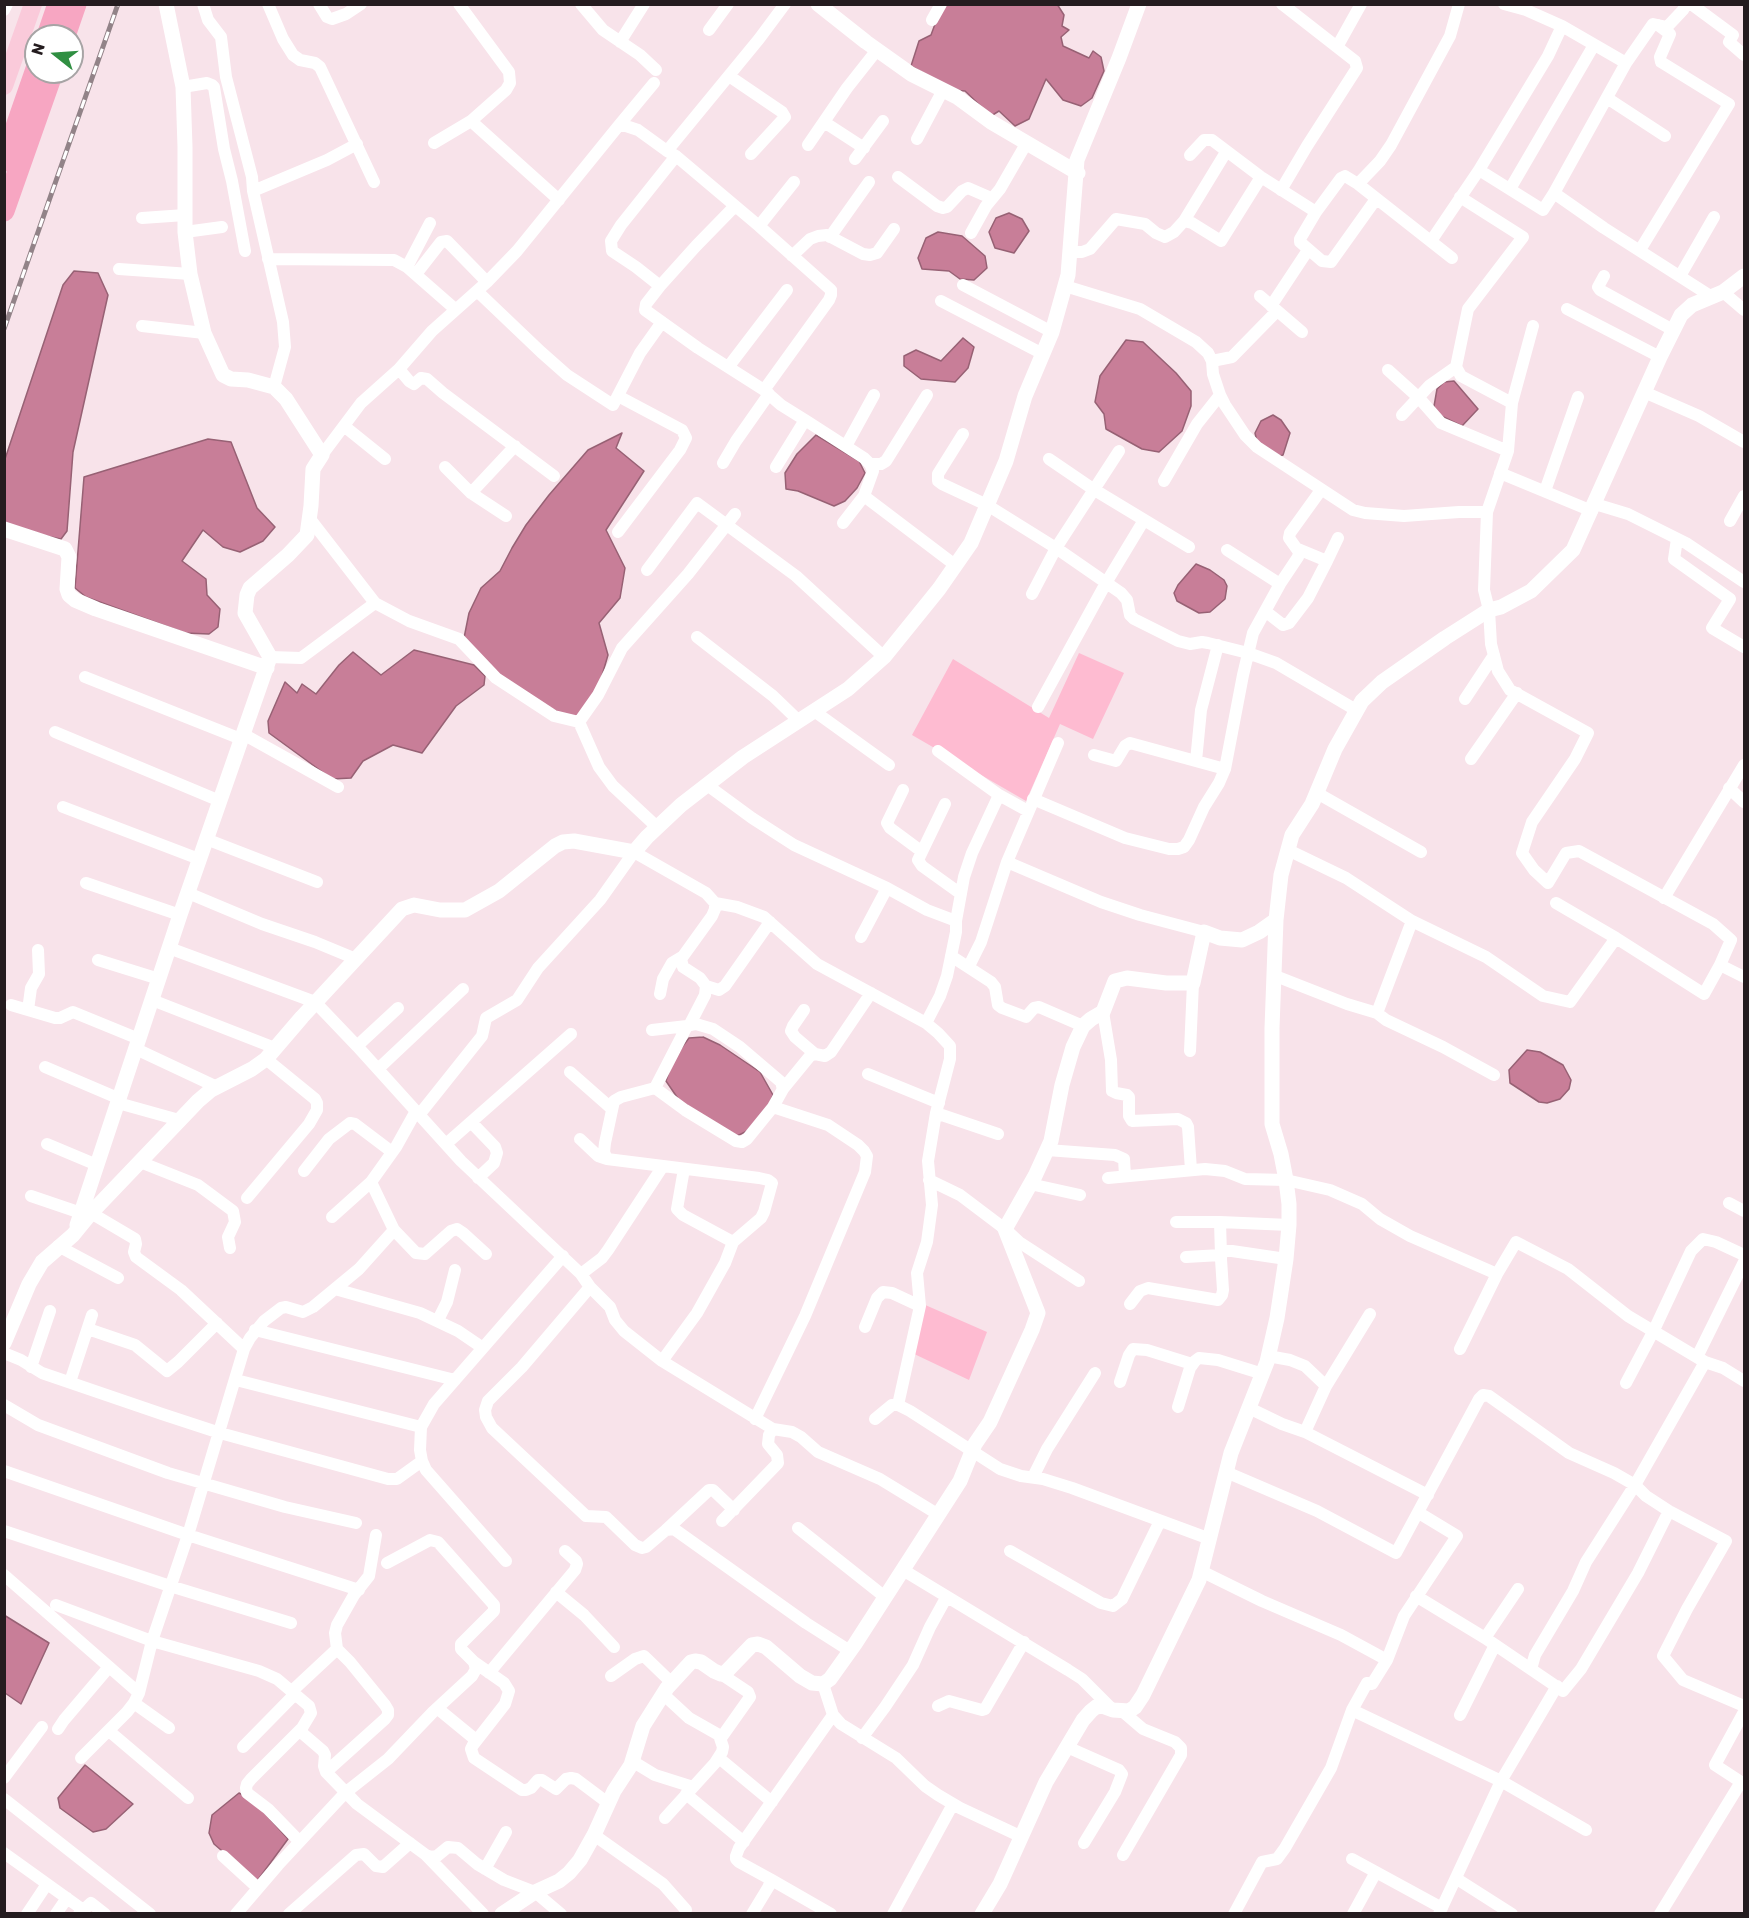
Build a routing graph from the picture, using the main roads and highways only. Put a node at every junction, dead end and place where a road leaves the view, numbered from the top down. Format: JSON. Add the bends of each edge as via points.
{"nodes":[{"id":1,"x":33,"y":4,"type":"edge"},
{"id":2,"x":58,"y":4,"type":"edge"},
{"id":3,"x":76,"y":4,"type":"edge"},
{"id":4,"x":51,"y":24,"type":"edge"},
{"id":5,"x":69,"y":24,"type":"edge"},
{"id":6,"x":31,"y":84,"type":"edge"},
{"id":7,"x":48,"y":84,"type":"edge"},
{"id":8,"x":4,"y":86,"type":"edge"},
{"id":9,"x":4,"y":161,"type":"edge"},
{"id":10,"x":4,"y":211,"type":"edge"}],
"edges":[{"from":1,"to":8,"type":"main road"},
{"from":2,"to":4,"type":"highway"},
{"from":3,"to":5,"type":"highway"},
{"from":6,"to":9,"type":"highway"},
{"from":7,"to":10,"type":"highway"}]}
